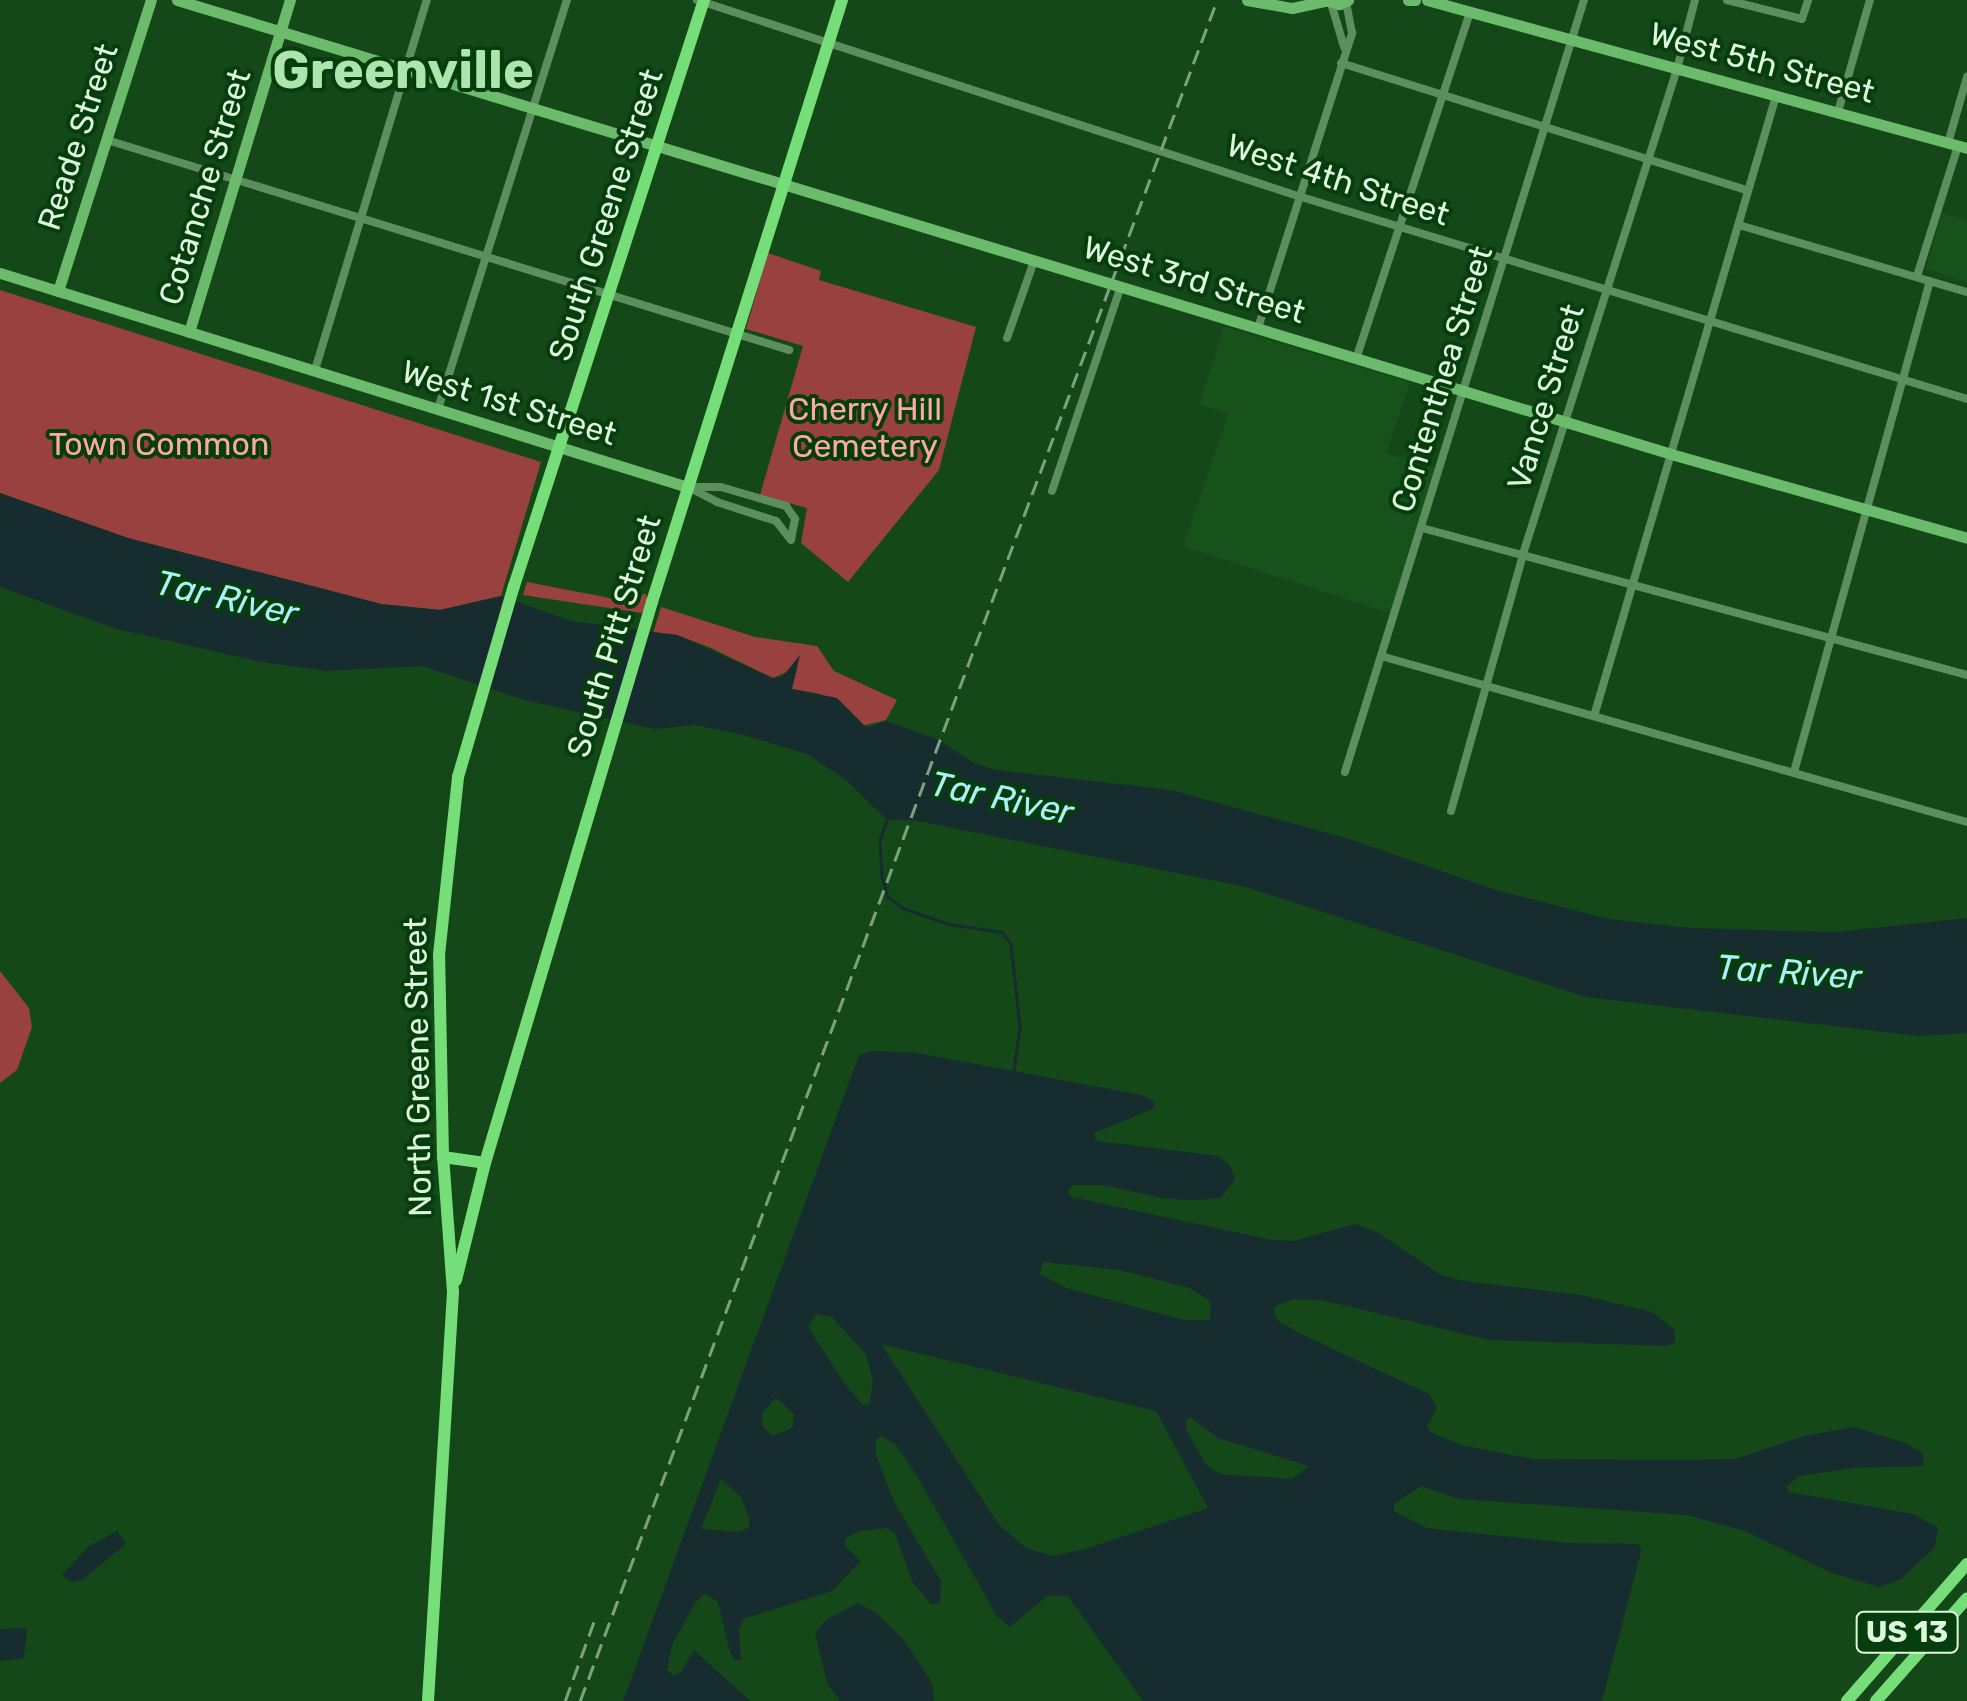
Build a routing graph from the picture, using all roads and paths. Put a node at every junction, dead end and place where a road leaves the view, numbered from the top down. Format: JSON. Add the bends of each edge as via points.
{"nodes":[{"id":1,"x":151,"y":0,"type":"edge"},
{"id":2,"x":177,"y":0,"type":"edge"},
{"id":3,"x":290,"y":0,"type":"edge"},
{"id":4,"x":427,"y":0,"type":"edge"},
{"id":5,"x":567,"y":0,"type":"edge"},
{"id":6,"x":842,"y":0,"type":"edge"},
{"id":7,"x":1247,"y":0,"type":"edge"},
{"id":8,"x":1286,"y":0,"type":"edge"},
{"id":9,"x":1427,"y":0,"type":"edge"},
{"id":10,"x":1584,"y":0,"type":"edge"},
{"id":11,"x":1695,"y":0,"type":"edge"},
{"id":12,"x":1726,"y":0,"type":"edge"},
{"id":13,"x":1808,"y":0,"type":"edge"},
{"id":14,"x":1870,"y":0,"type":"edge"},
{"id":15,"x":701,"y":1,"type":"edge"},
{"id":16,"x":1327,"y":1,"type":"edge"},
{"id":17,"x":1347,"y":1,"type":"edge"},
{"id":18,"x":1271,"y":6,"type":"junction"},
{"id":19,"x":1470,"y":12,"type":"junction"},
{"id":20,"x":282,"y":32,"type":"junction"},
{"id":21,"x":1572,"y":40,"type":"junction"},
{"id":22,"x":828,"y":42,"type":"junction"},
{"id":23,"x":1345,"y":52,"type":"junction"},
{"id":24,"x":1341,"y":63,"type":"junction"},
{"id":25,"x":406,"y":69,"type":"junction"},
{"id":26,"x":1677,"y":69,"type":"junction"},
{"id":27,"x":1967,"y":77,"type":"edge"},
{"id":28,"x":1444,"y":95,"type":"junction"},
{"id":29,"x":1776,"y":96,"type":"junction"},
{"id":30,"x":533,"y":108,"type":"junction"},
{"id":31,"x":1838,"y":112,"type":"junction"},
{"id":32,"x":1545,"y":128,"type":"junction"},
{"id":33,"x":107,"y":140,"type":"junction"},
{"id":34,"x":657,"y":146,"type":"junction"},
{"id":35,"x":1958,"y":146,"type":"edge"},
{"id":36,"x":1646,"y":159,"type":"junction"},
{"id":37,"x":236,"y":180,"type":"junction"},
{"id":38,"x":782,"y":184,"type":"junction"},
{"id":39,"x":1747,"y":190,"type":"junction"},
{"id":40,"x":1298,"y":196,"type":"junction"},
{"id":41,"x":360,"y":219,"type":"junction"},
{"id":42,"x":1739,"y":226,"type":"junction"},
{"id":43,"x":1400,"y":227,"type":"junction"},
{"id":44,"x":486,"y":258,"type":"junction"},
{"id":45,"x":1506,"y":258,"type":"junction"},
{"id":46,"x":1034,"y":261,"type":"junction"},
{"id":47,"x":0,"y":273,"type":"edge"},
{"id":48,"x":1917,"y":276,"type":"junction"},
{"id":49,"x":1930,"y":281,"type":"junction"},
{"id":50,"x":1121,"y":286,"type":"junction"},
{"id":51,"x":58,"y":291,"type":"junction"},
{"id":52,"x":1605,"y":292,"type":"junction"},
{"id":53,"x":1967,"y":292,"type":"edge"},
{"id":54,"x":609,"y":296,"type":"junction"},
{"id":55,"x":1711,"y":322,"type":"junction"},
{"id":56,"x":1258,"y":328,"type":"junction"},
{"id":57,"x":190,"y":332,"type":"junction"},
{"id":58,"x":736,"y":334,"type":"junction"},
{"id":59,"x":1007,"y":338,"type":"dead end"},
{"id":60,"x":789,"y":350,"type":"dead end"},
{"id":61,"x":1357,"y":356,"type":"junction"},
{"id":62,"x":314,"y":370,"type":"junction"},
{"id":63,"x":1903,"y":380,"type":"junction"},
{"id":64,"x":1464,"y":389,"type":"junction"},
{"id":65,"x":1967,"y":400,"type":"edge"},
{"id":66,"x":438,"y":409,"type":"junction"},
{"id":67,"x":1565,"y":420,"type":"junction"},
{"id":68,"x":559,"y":448,"type":"junction"},
{"id":69,"x":1671,"y":454,"type":"junction"},
{"id":70,"x":688,"y":487,"type":"junction"},
{"id":71,"x":1052,"y":491,"type":"dead end"},
{"id":72,"x":741,"y":493,"type":"junction"},
{"id":73,"x":738,"y":508,"type":"junction"},
{"id":74,"x":1868,"y":509,"type":"junction"},
{"id":75,"x":793,"y":514,"type":"junction"},
{"id":76,"x":778,"y":522,"type":"junction"},
{"id":77,"x":1422,"y":528,"type":"junction"},
{"id":78,"x":1967,"y":538,"type":"edge"},
{"id":79,"x":1523,"y":554,"type":"junction"},
{"id":80,"x":1632,"y":585,"type":"junction"},
{"id":81,"x":1830,"y":638,"type":"junction"},
{"id":82,"x":1381,"y":656,"type":"junction"},
{"id":83,"x":1967,"y":675,"type":"edge"},
{"id":84,"x":1484,"y":685,"type":"junction"},
{"id":85,"x":1594,"y":716,"type":"junction"},
{"id":86,"x":1345,"y":772,"type":"dead end"},
{"id":87,"x":1794,"y":772,"type":"junction"},
{"id":88,"x":1451,"y":810,"type":"dead end"},
{"id":89,"x":1967,"y":822,"type":"edge"},
{"id":90,"x":443,"y":1157,"type":"junction"},
{"id":91,"x":485,"y":1163,"type":"junction"},
{"id":92,"x":453,"y":1292,"type":"junction"},
{"id":93,"x":1967,"y":1564,"type":"edge"},
{"id":94,"x":1967,"y":1598,"type":"edge"},
{"id":95,"x":428,"y":1701,"type":"edge"},
{"id":96,"x":1847,"y":1701,"type":"edge"},
{"id":97,"x":1876,"y":1701,"type":"edge"}],
"edges":[{"from":1,"to":33,"type":"street","name":"Reade Street"},
{"from":2,"to":20,"type":"street","name":"West 3rd Street"},
{"from":3,"to":20,"type":"street","name":"Cotanche Street"},
{"from":4,"to":25,"type":"street"},
{"from":5,"to":30,"type":"street"},
{"from":6,"to":22,"type":"main road","name":"South Pitt Street"},
{"from":7,"to":18,"type":"street"},
{"from":8,"to":18,"type":"street"},
{"from":9,"to":19,"type":"street","name":"West 5th Street"},
{"from":10,"to":21,"type":"street","name":"Contenthea Street"},
{"from":11,"to":26,"type":"street","name":"Vance Street"},
{"from":12,"to":13,"type":"street","via":[[1802,19]]},
{"from":14,"to":31,"type":"street"},
{"from":15,"to":22,"type":"street","name":"West 4th Street"},
{"from":15,"to":34,"type":"main road","name":"South Greene Street"},
{"from":16,"to":17,"type":"street"},
{"from":16,"to":18,"type":"street"},
{"from":16,"to":23,"type":"street"},
{"from":17,"to":23,"type":"street","via":[[1352,20]]},
{"from":19,"to":21,"type":"street","name":"West 5th Street"},
{"from":19,"to":28,"type":"street"},
{"from":20,"to":25,"type":"street","name":"West 3rd Street"},
{"from":20,"to":37,"type":"street","name":"Cotanche Street"},
{"from":21,"to":26,"type":"street","name":"West 5th Street"},
{"from":21,"to":32,"type":"street","name":"Contenthea Street"},
{"from":22,"to":38,"type":"main road","name":"South Pitt Street"},
{"from":22,"to":40,"type":"street","name":"West 4th Street"},
{"from":23,"to":24,"type":"street"},
{"from":24,"to":28,"type":"street"},
{"from":24,"to":40,"type":"street"},
{"from":25,"to":30,"type":"street","name":"West 3rd Street"},
{"from":25,"to":41,"type":"street"},
{"from":26,"to":29,"type":"street","name":"West 5th Street"},
{"from":26,"to":36,"type":"street","name":"Vance Street"},
{"from":27,"to":35,"type":"street"},
{"from":28,"to":32,"type":"street"},
{"from":28,"to":43,"type":"street"},
{"from":29,"to":31,"type":"street","name":"West 5th Street"},
{"from":29,"to":39,"type":"street"},
{"from":30,"to":34,"type":"street","name":"West 3rd Street"},
{"from":30,"to":44,"type":"street"},
{"from":31,"to":35,"type":"street","name":"West 5th Street"},
{"from":32,"to":36,"type":"street"},
{"from":32,"to":45,"type":"street","name":"Contenthea Street"},
{"from":33,"to":37,"type":"street"},
{"from":33,"to":51,"type":"street","name":"Reade Street"},
{"from":34,"to":38,"type":"street","name":"West 3rd Street"},
{"from":34,"to":54,"type":"main road","name":"South Greene Street"},
{"from":35,"to":48,"type":"street"},
{"from":36,"to":39,"type":"street"},
{"from":36,"to":52,"type":"street","name":"Vance Street"},
{"from":37,"to":41,"type":"street"},
{"from":37,"to":57,"type":"street","name":"Cotanche Street"},
{"from":38,"to":46,"type":"street","name":"West 3rd Street"},
{"from":38,"to":58,"type":"main road","name":"South Pitt Street"},
{"from":39,"to":42,"type":"street"},
{"from":40,"to":43,"type":"street","name":"West 4th Street"},
{"from":40,"to":56,"type":"street"},
{"from":41,"to":44,"type":"street"},
{"from":41,"to":62,"type":"street"},
{"from":42,"to":48,"type":"street"},
{"from":42,"to":55,"type":"street"},
{"from":43,"to":45,"type":"street","name":"West 4th Street"},
{"from":43,"to":61,"type":"street"},
{"from":44,"to":54,"type":"street"},
{"from":44,"to":66,"type":"street"},
{"from":45,"to":52,"type":"street","name":"West 4th Street"},
{"from":45,"to":64,"type":"street","name":"Contenthea Street"},
{"from":46,"to":50,"type":"street","name":"West 3rd Street"},
{"from":46,"to":59,"type":"street"},
{"from":47,"to":51,"type":"street","name":"West 1st Street"},
{"from":48,"to":49,"type":"street"},
{"from":49,"to":53,"type":"street"},
{"from":49,"to":63,"type":"street"},
{"from":50,"to":56,"type":"street","name":"West 3rd Street"},
{"from":50,"to":71,"type":"street"},
{"from":51,"to":57,"type":"street","name":"West 1st Street"},
{"from":52,"to":55,"type":"street","name":"West 4th Street"},
{"from":52,"to":67,"type":"street","name":"Vance Street"},
{"from":54,"to":58,"type":"street"},
{"from":54,"to":68,"type":"main road","name":"South Greene Street"},
{"from":55,"to":63,"type":"street","name":"West 4th Street"},
{"from":55,"to":69,"type":"street"},
{"from":56,"to":61,"type":"street","name":"West 3rd Street"},
{"from":57,"to":62,"type":"street","name":"West 1st Street"},
{"from":58,"to":60,"type":"street"},
{"from":58,"to":70,"type":"main road","name":"South Pitt Street"},
{"from":61,"to":64,"type":"street","name":"West 3rd Street"},
{"from":62,"to":66,"type":"street","name":"West 1st Street"},
{"from":63,"to":65,"type":"street","name":"West 4th Street"},
{"from":63,"to":74,"type":"street"},
{"from":64,"to":67,"type":"street","name":"West 3rd Street"},
{"from":64,"to":77,"type":"street","name":"Contenthea Street"},
{"from":66,"to":68,"type":"street","name":"West 1st Street"},
{"from":67,"to":69,"type":"street","name":"West 3rd Street"},
{"from":67,"to":79,"type":"street","name":"Vance Street"},
{"from":68,"to":70,"type":"street","name":"West 1st Street"},
{"from":68,"to":90,"type":"main road","name":"North Greene Street","via":[[458,777],[439,954]]},
{"from":69,"to":74,"type":"street","name":"West 3rd Street"},
{"from":69,"to":80,"type":"street"},
{"from":70,"to":72,"type":"street"},
{"from":70,"to":73,"type":"street"},
{"from":70,"to":91,"type":"main road","name":"South Pitt Street"},
{"from":72,"to":73,"type":"street"},
{"from":72,"to":75,"type":"street"},
{"from":73,"to":76,"type":"street"},
{"from":74,"to":78,"type":"street","name":"West 3rd Street"},
{"from":74,"to":81,"type":"street"},
{"from":75,"to":76,"type":"street"},
{"from":75,"to":76,"type":"street","via":[[792,540]]},
{"from":77,"to":79,"type":"street"},
{"from":77,"to":82,"type":"street","name":"Contenthea Street"},
{"from":79,"to":80,"type":"street"},
{"from":79,"to":84,"type":"street","name":"Vance Street"},
{"from":80,"to":81,"type":"street"},
{"from":80,"to":85,"type":"street"},
{"from":81,"to":83,"type":"street"},
{"from":81,"to":87,"type":"street"},
{"from":82,"to":84,"type":"street"},
{"from":82,"to":86,"type":"street","name":"Contenthea Street"},
{"from":84,"to":85,"type":"street"},
{"from":84,"to":88,"type":"street","name":"Vance Street"},
{"from":85,"to":87,"type":"street"},
{"from":87,"to":89,"type":"street"},
{"from":90,"to":91,"type":"main road"},
{"from":90,"to":92,"type":"main road","name":"North Greene Street"},
{"from":91,"to":92,"type":"main road","name":"South Pitt Street"},
{"from":92,"to":95,"type":"main road","name":"North Greene Street"},
{"from":93,"to":96,"type":"main road","number":"US 13"},
{"from":94,"to":97,"type":"main road","number":"US 13"}]}
